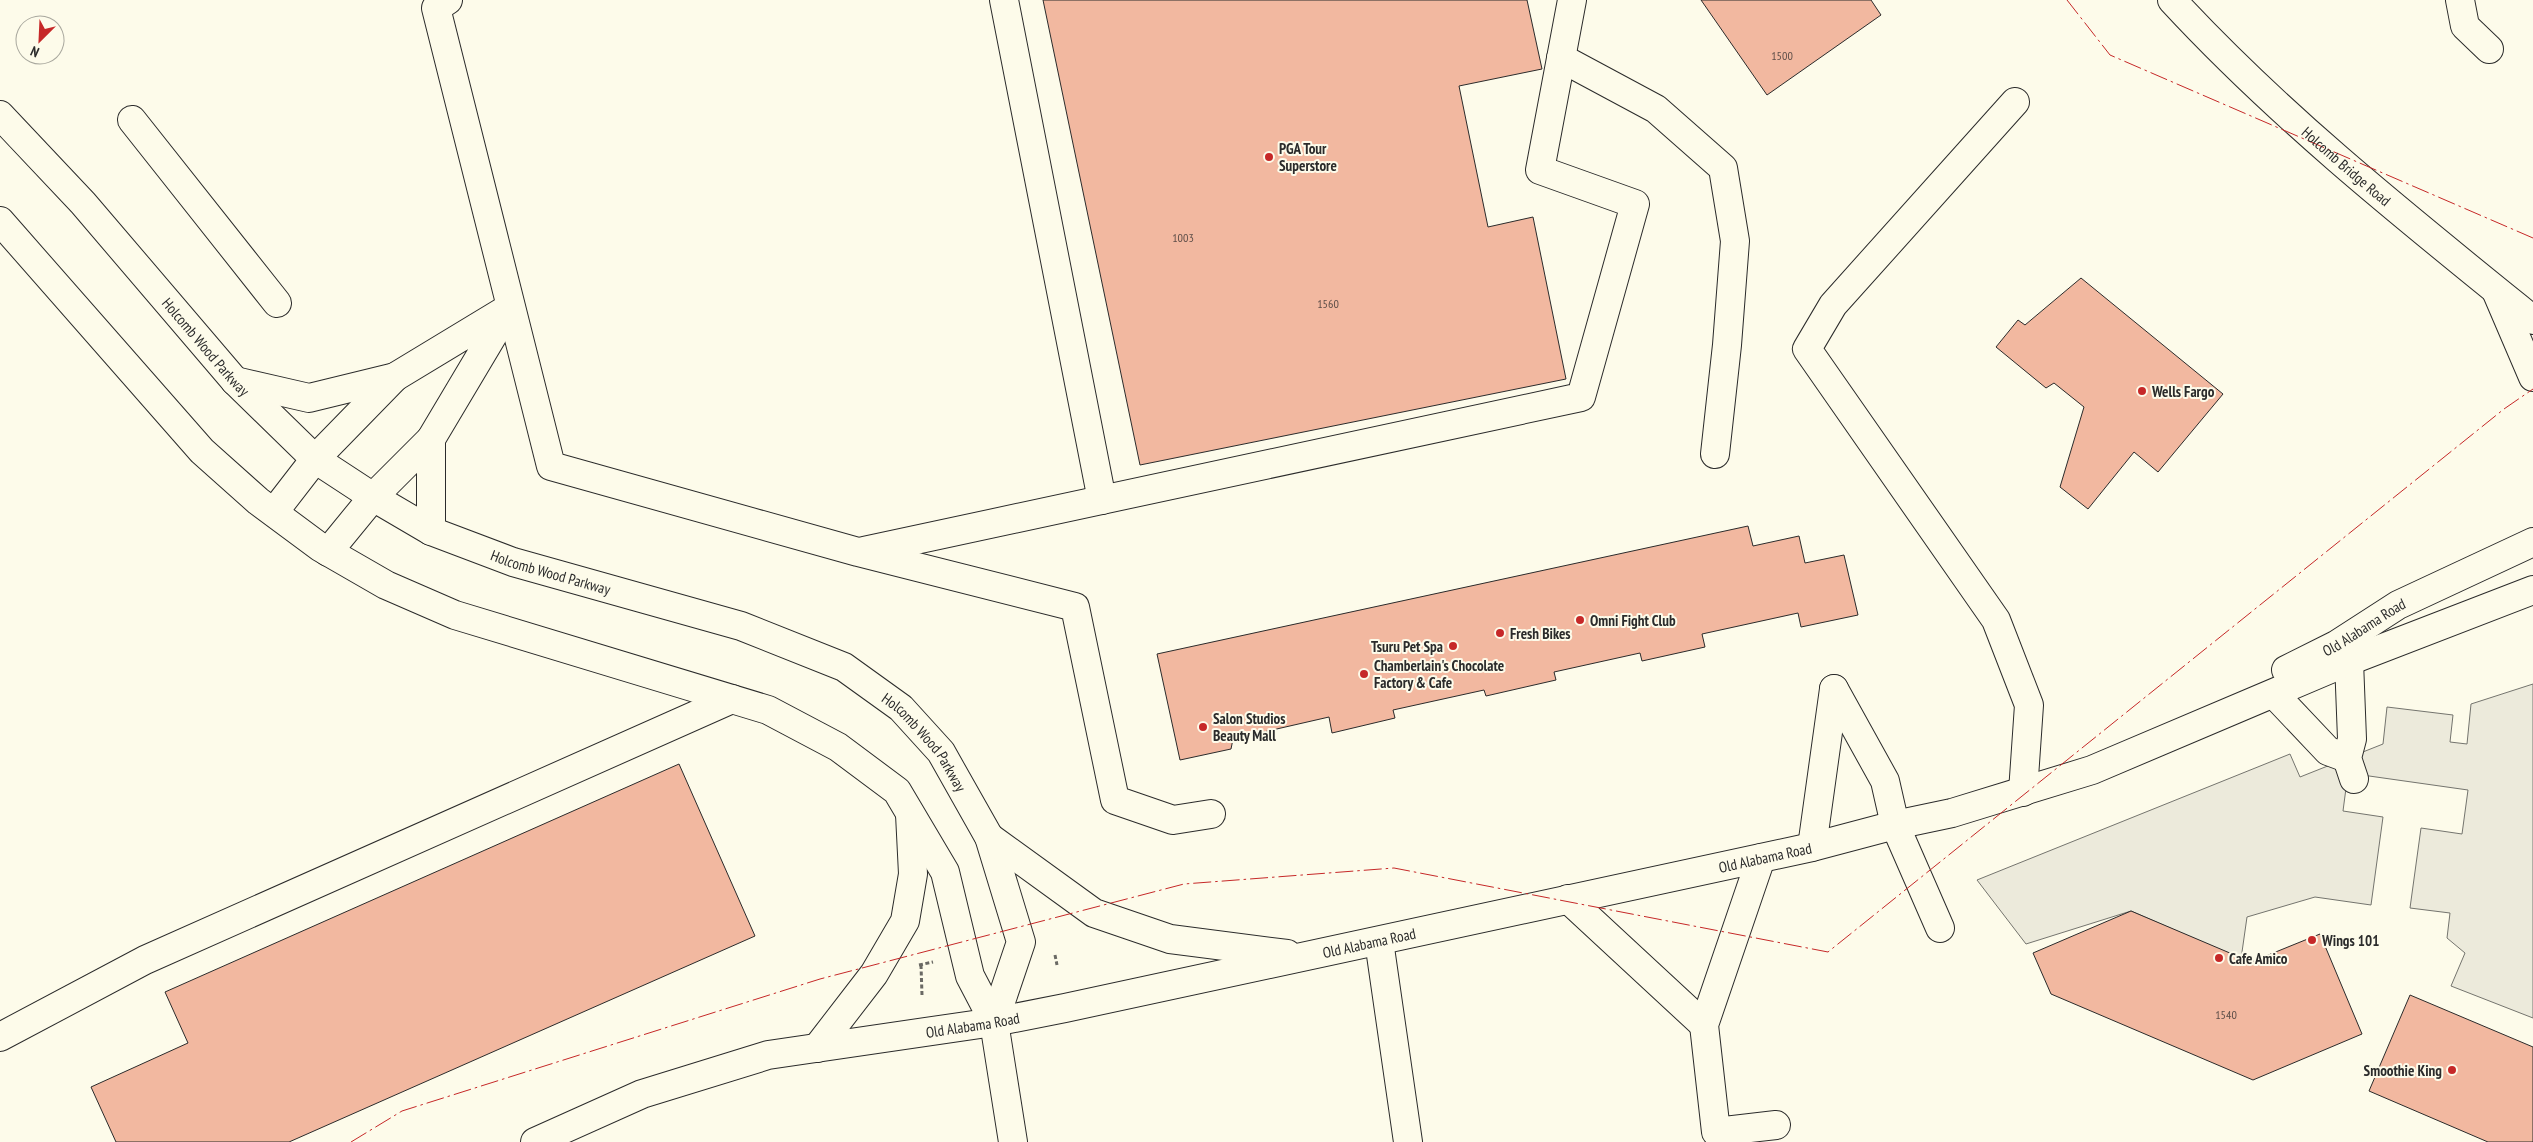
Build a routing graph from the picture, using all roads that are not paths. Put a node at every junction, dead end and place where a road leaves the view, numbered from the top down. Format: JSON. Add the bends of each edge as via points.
{"nodes":[{"id":1,"x":448,"y":0,"type":"edge"},
{"id":2,"x":1004,"y":0,"type":"edge"},
{"id":3,"x":1572,"y":0,"type":"edge"},
{"id":4,"x":2172,"y":0,"type":"edge"},
{"id":5,"x":2460,"y":0,"type":"edge"},
{"id":6,"x":2489,"y":49,"type":"dead end"},
{"id":7,"x":1561,"y":58,"type":"junction"},
{"id":8,"x":2015,"y":102,"type":"dead end"},
{"id":9,"x":0,"y":115,"type":"edge"},
{"id":10,"x":132,"y":120,"type":"dead end"},
{"id":11,"x":0,"y":221,"type":"edge"},
{"id":12,"x":2495,"y":289,"type":"junction"},
{"id":13,"x":277,"y":303,"type":"dead end"},
{"id":14,"x":509,"y":308,"type":"junction"},
{"id":15,"x":2533,"y":320,"type":"edge"},
{"id":16,"x":395,"y":377,"type":"junction"},
{"id":17,"x":2533,"y":377,"type":"edge"},
{"id":18,"x":235,"y":381,"type":"junction"},
{"id":19,"x":431,"y":439,"type":"junction"},
{"id":20,"x":1714,"y":454,"type":"dead end"},
{"id":21,"x":315,"y":459,"type":"junction"},
{"id":22,"x":373,"y":498,"type":"junction"},
{"id":23,"x":1102,"y":500,"type":"junction"},
{"id":24,"x":274,"y":512,"type":"junction"},
{"id":25,"x":2533,"y":525,"type":"edge"},
{"id":26,"x":431,"y":531,"type":"junction"},
{"id":27,"x":2533,"y":542,"type":"edge"},
{"id":28,"x":328,"y":552,"type":"junction"},
{"id":29,"x":858,"y":552,"type":"junction"},
{"id":30,"x":2504,"y":557,"type":"junction"},
{"id":31,"x":2533,"y":590,"type":"edge"},
{"id":32,"x":2533,"y":596,"type":"edge"},
{"id":33,"x":2504,"y":601,"type":"junction"},
{"id":34,"x":2349,"y":661,"type":"junction"},
{"id":35,"x":2274,"y":694,"type":"junction"},
{"id":36,"x":732,"y":699,"type":"junction"},
{"id":37,"x":2201,"y":725,"type":"junction"},
{"id":38,"x":2023,"y":792,"type":"junction"},
{"id":39,"x":910,"y":814,"type":"junction"},
{"id":40,"x":1212,"y":814,"type":"dead end"},
{"id":41,"x":1895,"y":825,"type":"junction"},
{"id":42,"x":989,"y":837,"type":"junction"},
{"id":43,"x":1812,"y":847,"type":"junction"},
{"id":44,"x":1761,"y":858,"type":"junction"},
{"id":45,"x":1568,"y":899,"type":"junction"},
{"id":46,"x":1940,"y":928,"type":"dead end"},
{"id":47,"x":1379,"y":941,"type":"junction"},
{"id":48,"x":1308,"y":957,"type":"junction"},
{"id":49,"x":994,"y":1022,"type":"junction"},
{"id":50,"x":1704,"y":1025,"type":"junction"},
{"id":51,"x":0,"y":1037,"type":"edge"},
{"id":52,"x":817,"y":1048,"type":"junction"},
{"id":53,"x":1776,"y":1125,"type":"dead end"},
{"id":54,"x":535,"y":1142,"type":"edge"},
{"id":55,"x":1013,"y":1142,"type":"edge"},
{"id":56,"x":1408,"y":1142,"type":"edge"}],
"edges":[{"from":1,"to":14,"type":"main road","via":[[436,8]]},
{"from":2,"to":23,"type":"main road"},
{"from":3,"to":7,"type":"main road"},
{"from":4,"to":12,"type":"main road","name":"Holcomb Bridge Road","via":[[2281,109]]},
{"from":5,"to":6,"type":"main road","via":[[2465,26]]},
{"from":7,"to":20,"type":"main road","via":[[1656,109],[1723,168],[1735,241]]},
{"from":7,"to":23,"type":"main road","via":[[1540,170],[1635,204],[1581,397]]},
{"from":8,"to":38,"type":"main road","via":[[1833,305],[1807,349],[1996,620],[2029,705]]},
{"from":9,"to":18,"type":"main road","name":"Holcomb Wood Parkway","via":[[83,204]]},
{"from":10,"to":13,"type":"main road"},
{"from":11,"to":24,"type":"main road","name":"Holcomb Wood Parkway","via":[[202,451]]},
{"from":12,"to":15,"type":"main road","name":"Holcomb Bridge Road"},
{"from":12,"to":17,"type":"main road"},
{"from":14,"to":16,"type":"main road"},
{"from":14,"to":19,"type":"main road"},
{"from":14,"to":29,"type":"main road","via":[[551,466]]},
{"from":16,"to":18,"type":"main road","via":[[309,398]]},
{"from":16,"to":21,"type":"main road"},
{"from":18,"to":21,"type":"main road","name":"Holcomb Wood Parkway"},
{"from":19,"to":22,"type":"main road"},
{"from":19,"to":26,"type":"main road"},
{"from":21,"to":22,"type":"main road","name":"Holcomb Wood Parkway"},
{"from":21,"to":24,"type":"main road"},
{"from":22,"to":26,"type":"main road","name":"Holcomb Wood Parkway"},
{"from":22,"to":28,"type":"main road"},
{"from":23,"to":29,"type":"main road"},
{"from":24,"to":28,"type":"main road","name":"Holcomb Wood Parkway"},
{"from":25,"to":30,"type":"main road"},
{"from":26,"to":42,"type":"main road","name":"Holcomb Wood Parkway","via":[[513,562],[740,626],[844,667],[900,708],[941,752]]},
{"from":27,"to":30,"type":"main road","name":"Old Alabama Road"},
{"from":28,"to":36,"type":"main road","name":"Holcomb Wood Parkway","via":[[386,584],[455,615]]},
{"from":29,"to":40,"type":"main road","via":[[1075,607],[1115,800],[1173,820]]},
{"from":30,"to":37,"type":"main road","name":"Old Alabama Road","via":[[2398,606],[2336,645],[2268,679]]},
{"from":31,"to":33,"type":"main road","name":"Old Alabama Road"},
{"from":32,"to":33,"type":"main road"},
{"from":33,"to":34,"type":"main road","name":"Old Alabama Road"},
{"from":34,"to":35,"type":"main road","name":"Old Alabama Road"},
{"from":34,"to":35,"type":"main road","via":[[2351,768],[2328,751]]},
{"from":35,"to":37,"type":"main road","name":"Old Alabama Road"},
{"from":36,"to":39,"type":"main road","name":"Holcomb Wood Parkway","via":[[768,710],[838,747],[897,791]]},
{"from":36,"to":51,"type":"main road","via":[[145,960]]},
{"from":37,"to":38,"type":"main road","name":"Old Alabama Road","via":[[2092,770]]},
{"from":38,"to":41,"type":"main road","name":"Old Alabama Road","via":[[1952,813]]},
{"from":39,"to":49,"type":"main road","name":"Holcomb Wood Parkway","via":[[945,872],[970,976]]},
{"from":39,"to":52,"type":"main road","via":[[913,874],[905,921],[874,974]]},
{"from":41,"to":43,"type":"main road","name":"Old Alabama Road"},
{"from":41,"to":43,"type":"main road","via":[[1884,781],[1834,689]]},
{"from":41,"to":46,"type":"main road"},
{"from":42,"to":48,"type":"main road","via":[[1094,913],[1170,940]]},
{"from":42,"to":49,"type":"main road","name":"Holcomb Wood Parkway","via":[[1021,942]]},
{"from":43,"to":44,"type":"main road","name":"Old Alabama Road"},
{"from":44,"to":45,"type":"main road","name":"Old Alabama Road"},
{"from":44,"to":50,"type":"main road"},
{"from":45,"to":47,"type":"main road","name":"Old Alabama Road"},
{"from":45,"to":50,"type":"main road"},
{"from":47,"to":48,"type":"main road","name":"Old Alabama Road"},
{"from":47,"to":56,"type":"main road"},
{"from":48,"to":49,"type":"main road","name":"Old Alabama Road"},
{"from":49,"to":52,"type":"main road","name":"Old Alabama Road"},
{"from":49,"to":55,"type":"main road","name":"Holcomb Wood Parkway"},
{"from":50,"to":53,"type":"main road","via":[[1716,1132]]},
{"from":52,"to":54,"type":"main road","name":"Old Alabama Road","via":[[768,1055],[642,1094]]}]}
